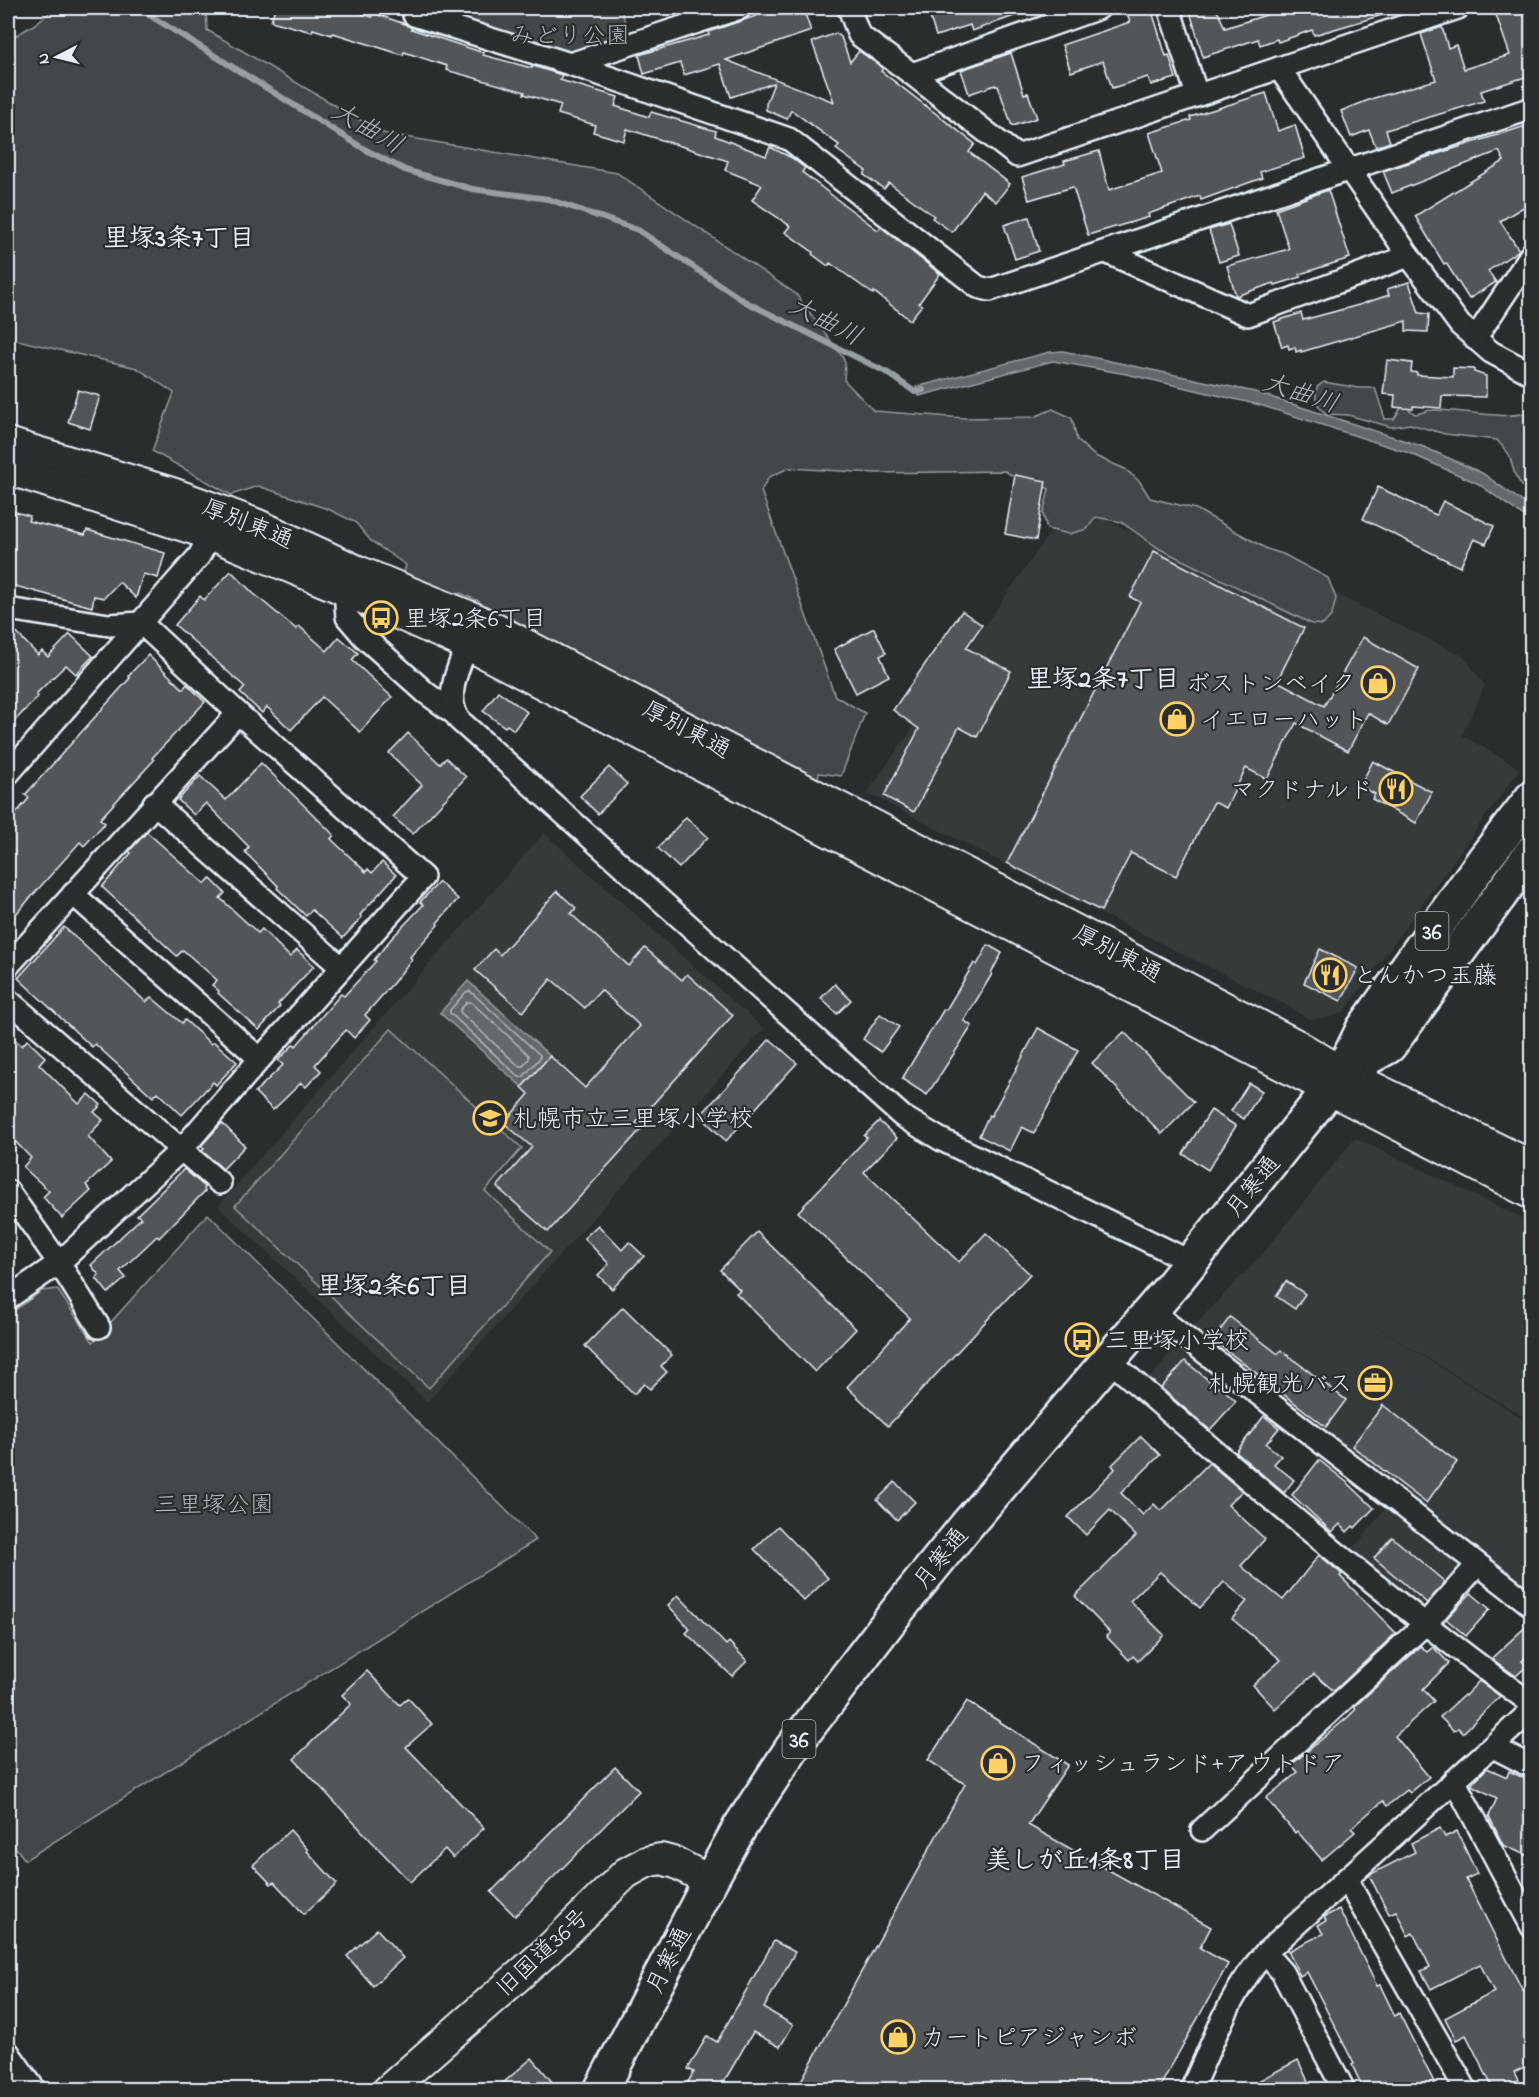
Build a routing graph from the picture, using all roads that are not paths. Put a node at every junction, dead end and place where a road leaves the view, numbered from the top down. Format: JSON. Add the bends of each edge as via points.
{"nodes":[{"id":1,"x":418,"y":8,"type":"edge"},
{"id":2,"x":740,"y":8,"type":"edge"},
{"id":3,"x":849,"y":8,"type":"edge"},
{"id":4,"x":1099,"y":8,"type":"edge"},
{"id":5,"x":1169,"y":8,"type":"edge"},
{"id":6,"x":1458,"y":8,"type":"edge"},
{"id":7,"x":570,"y":63,"type":"junction"},
{"id":8,"x":1279,"y":68,"type":"junction"},
{"id":9,"x":912,"y":74,"type":"junction"},
{"id":10,"x":1197,"y":95,"type":"junction"},
{"id":11,"x":1532,"y":108,"type":"edge"},
{"id":12,"x":1348,"y":170,"type":"junction"},
{"id":13,"x":1106,"y":252,"type":"junction"},
{"id":14,"x":1532,"y":253,"type":"edge"},
{"id":15,"x":1409,"y":256,"type":"junction"},
{"id":16,"x":1475,"y":339,"type":"junction"},
{"id":17,"x":1532,"y":374,"type":"edge"},
{"id":18,"x":8,"y":443,"type":"edge"},
{"id":19,"x":8,"y":469,"type":"edge"},
{"id":20,"x":218,"y":524,"type":"junction"},
{"id":21,"x":345,"y":590,"type":"junction"},
{"id":22,"x":8,"y":609,"type":"edge"},
{"id":23,"x":141,"y":623,"type":"junction"},
{"id":24,"x":473,"y":632,"type":"junction"},
{"id":25,"x":237,"y":713,"type":"junction"},
{"id":26,"x":455,"y":714,"type":"junction"},
{"id":27,"x":8,"y":774,"type":"edge"},
{"id":28,"x":1532,"y":798,"type":"edge"},
{"id":29,"x":154,"y":803,"type":"junction"},
{"id":30,"x":1532,"y":852,"type":"edge"},
{"id":31,"x":73,"y":894,"type":"junction"},
{"id":32,"x":8,"y":966,"type":"edge"},
{"id":33,"x":341,"y":967,"type":"junction"},
{"id":34,"x":8,"y":1000,"type":"edge"},
{"id":35,"x":260,"y":1059,"type":"junction"},
{"id":36,"x":1336,"y":1081,"type":"junction"},
{"id":37,"x":182,"y":1149,"type":"junction"},
{"id":38,"x":1532,"y":1166,"type":"edge"},
{"id":39,"x":220,"y":1183,"type":"dead end"},
{"id":40,"x":8,"y":1191,"type":"edge"},
{"id":41,"x":1532,"y":1194,"type":"edge"},
{"id":42,"x":1191,"y":1262,"type":"junction"},
{"id":43,"x":59,"y":1263,"type":"junction"},
{"id":44,"x":8,"y":1298,"type":"edge"},
{"id":45,"x":1150,"y":1310,"type":"junction"},
{"id":46,"x":99,"y":1327,"type":"dead end"},
{"id":47,"x":1108,"y":1359,"type":"junction"},
{"id":48,"x":1477,"y":1564,"type":"junction"},
{"id":49,"x":1532,"y":1606,"type":"edge"},
{"id":50,"x":1425,"y":1624,"type":"junction"},
{"id":51,"x":1532,"y":1704,"type":"edge"},
{"id":52,"x":1532,"y":1710,"type":"edge"},
{"id":53,"x":1493,"y":1747,"type":"junction"},
{"id":54,"x":1532,"y":1767,"type":"edge"},
{"id":55,"x":1454,"y":1780,"type":"junction"},
{"id":56,"x":1202,"y":1830,"type":"dead end"},
{"id":57,"x":1346,"y":1879,"type":"junction"},
{"id":58,"x":710,"y":1881,"type":"junction"},
{"id":59,"x":1521,"y":1886,"type":"edge"},
{"id":60,"x":1532,"y":1927,"type":"edge"},
{"id":61,"x":1265,"y":1953,"type":"junction"},
{"id":62,"x":8,"y":2052,"type":"edge"},
{"id":63,"x":1199,"y":2087,"type":"edge"},
{"id":64,"x":34,"y":2090,"type":"edge"},
{"id":65,"x":388,"y":2090,"type":"edge"},
{"id":66,"x":601,"y":2090,"type":"edge"},
{"id":67,"x":1344,"y":2090,"type":"edge"},
{"id":68,"x":1466,"y":2090,"type":"edge"}],
"edges":[{"from":1,"to":7,"type":"street","via":[[414,15]]},
{"from":2,"to":7,"type":"street"},
{"from":3,"to":9,"type":"street","via":[[859,35]]},
{"from":4,"to":9,"type":"street"},
{"from":5,"to":10,"type":"street"},
{"from":6,"to":8,"type":"street"},
{"from":7,"to":13,"type":"street","via":[[789,139],[978,287],[990,290]]},
{"from":8,"to":10,"type":"street"},
{"from":8,"to":12,"type":"street"},
{"from":9,"to":10,"type":"street","via":[[1017,156]]},
{"from":11,"to":12,"type":"street"},
{"from":12,"to":13,"type":"street"},
{"from":12,"to":15,"type":"street"},
{"from":13,"to":15,"type":"street","via":[[1248,315]]},
{"from":14,"to":16,"type":"street"},
{"from":15,"to":16,"type":"street","via":[[1460,325]]},
{"from":16,"to":17,"type":"street"},
{"from":18,"to":20,"type":"street","name":"厚別東通","via":[[161,490]]},
{"from":19,"to":20,"type":"street","name":"厚別東通"},
{"from":20,"to":21,"type":"street","name":"厚別東通"},
{"from":20,"to":23,"type":"street","via":[[199,556]]},
{"from":20,"to":24,"type":"street","name":"厚別東通","via":[[258,525],[360,572]]},
{"from":21,"to":24,"type":"street","name":"厚別東通"},
{"from":21,"to":26,"type":"street","via":[[347,617],[364,637]]},
{"from":22,"to":23,"type":"street","via":[[109,625]]},
{"from":23,"to":25,"type":"street"},
{"from":23,"to":27,"type":"street"},
{"from":24,"to":26,"type":"street","via":[[453,688]]},
{"from":24,"to":36,"type":"street","name":"厚別東通","via":[[1295,1044]]},
{"from":25,"to":29,"type":"street"},
{"from":25,"to":33,"type":"street","via":[[423,877]]},
{"from":26,"to":42,"type":"street","via":[[902,1116],[940,1139]]},
{"from":28,"to":36,"type":"highway","name":"月寒通","number":"36","via":[[1363,1029]]},
{"from":29,"to":31,"type":"street"},
{"from":29,"to":33,"type":"street"},
{"from":30,"to":36,"type":"highway","name":"月寒通","number":"36","via":[[1389,1046]]},
{"from":31,"to":32,"type":"street"},
{"from":31,"to":35,"type":"street"},
{"from":33,"to":35,"type":"street"},
{"from":34,"to":37,"type":"street"},
{"from":35,"to":37,"type":"street"},
{"from":36,"to":38,"type":"street"},
{"from":36,"to":41,"type":"street"},
{"from":36,"to":42,"type":"highway","name":"月寒通","number":"36"},
{"from":37,"to":39,"type":"street"},
{"from":37,"to":43,"type":"street"},
{"from":40,"to":43,"type":"street"},
{"from":42,"to":45,"type":"highway","name":"月寒通","number":"36"},
{"from":43,"to":44,"type":"street"},
{"from":43,"to":46,"type":"street"},
{"from":45,"to":47,"type":"highway","name":"月寒通","number":"36"},
{"from":45,"to":48,"type":"street"},
{"from":47,"to":50,"type":"street"},
{"from":47,"to":58,"type":"highway","name":"月寒通","number":"36","via":[[908,1597],[792,1748]]},
{"from":48,"to":49,"type":"street"},
{"from":48,"to":50,"type":"street"},
{"from":50,"to":51,"type":"street"},
{"from":50,"to":56,"type":"street"},
{"from":52,"to":53,"type":"street"},
{"from":53,"to":54,"type":"street"},
{"from":53,"to":55,"type":"street"},
{"from":55,"to":57,"type":"street"},
{"from":55,"to":59,"type":"street"},
{"from":57,"to":61,"type":"street"},
{"from":57,"to":68,"type":"street"},
{"from":58,"to":65,"type":"street","name":"旧国道36号","via":[[661,1859],[626,1873],[547,1951]]},
{"from":58,"to":66,"type":"highway","name":"月寒通","number":"36"},
{"from":59,"to":60,"type":"street"},
{"from":61,"to":63,"type":"street","via":[[1237,1992]]},
{"from":61,"to":67,"type":"street","via":[[1282,1972]]},
{"from":62,"to":64,"type":"street"}]}
